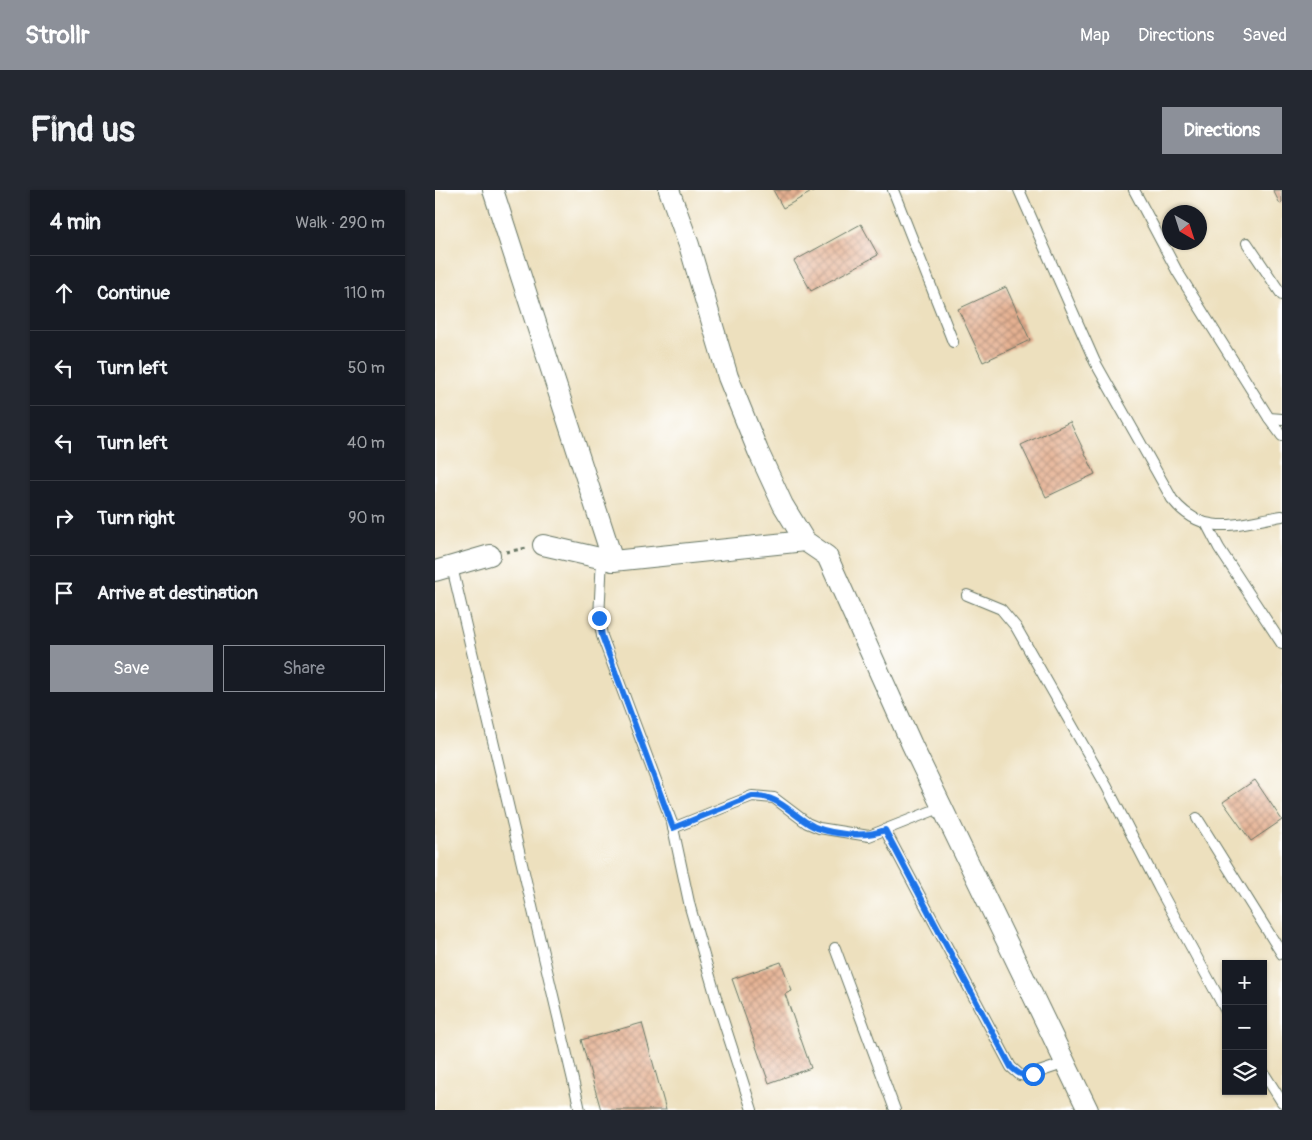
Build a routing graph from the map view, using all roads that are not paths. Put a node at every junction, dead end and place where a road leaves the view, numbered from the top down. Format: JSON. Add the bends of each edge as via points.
{"nodes":[{"id":1,"x":493,"y":190,"type":"edge"},
{"id":2,"x":669,"y":190,"type":"edge"},
{"id":3,"x":893,"y":190,"type":"edge"},
{"id":4,"x":1019,"y":190,"type":"edge"},
{"id":5,"x":1133,"y":190,"type":"edge"},
{"id":6,"x":1247,"y":243,"type":"dead end"},
{"id":7,"x":1282,"y":295,"type":"edge"},
{"id":8,"x":953,"y":342,"type":"dead end"},
{"id":9,"x":1269,"y":418,"type":"junction"},
{"id":10,"x":1282,"y":418,"type":"edge"},
{"id":11,"x":1282,"y":436,"type":"edge"},
{"id":12,"x":1282,"y":516,"type":"edge"},
{"id":13,"x":1207,"y":525,"type":"junction"},
{"id":14,"x":805,"y":541,"type":"junction"},
{"id":15,"x":543,"y":545,"type":"road end"},
{"id":16,"x":490,"y":555,"type":"road end"},
{"id":17,"x":608,"y":559,"type":"junction"},
{"id":18,"x":444,"y":569,"type":"edge"},
{"id":19,"x":967,"y":595,"type":"dead end"},
{"id":20,"x":1282,"y":644,"type":"edge"},
{"id":21,"x":942,"y":807,"type":"junction"},
{"id":22,"x":1197,"y":818,"type":"dead end"},
{"id":23,"x":673,"y":828,"type":"junction"},
{"id":24,"x":885,"y":830,"type":"junction"},
{"id":25,"x":835,"y":948,"type":"dead end"},
{"id":26,"x":1282,"y":954,"type":"edge"},
{"id":27,"x":1223,"y":1005,"type":"edge"},
{"id":28,"x":1066,"y":1063,"type":"junction"},
{"id":29,"x":1267,"y":1078,"type":"edge"},
{"id":30,"x":1282,"y":1102,"type":"edge"},
{"id":31,"x":580,"y":1110,"type":"edge"},
{"id":32,"x":752,"y":1110,"type":"edge"},
{"id":33,"x":895,"y":1110,"type":"edge"},
{"id":34,"x":1088,"y":1110,"type":"edge"}],
"edges":[{"from":1,"to":17,"type":"street"},
{"from":2,"to":14,"type":"street","via":[[689,245],[728,377],[783,505]]},
{"from":3,"to":8,"type":"lane"},
{"from":4,"to":13,"type":"lane","via":[[1099,371],[1172,499],[1190,517]]},
{"from":5,"to":9,"type":"lane","via":[[1177,271]]},
{"from":6,"to":7,"type":"lane"},
{"from":9,"to":10,"type":"lane"},
{"from":9,"to":11,"type":"lane"},
{"from":12,"to":13,"type":"lane","via":[[1229,525]]},
{"from":13,"to":20,"type":"lane"},
{"from":14,"to":17,"type":"street"},
{"from":14,"to":21,"type":"street","via":[[827,556],[875,667]]},
{"from":15,"to":17,"type":"street"},
{"from":16,"to":18,"type":"street"},
{"from":17,"to":23,"type":"lane","via":[[599,618],[602,636]]},
{"from":18,"to":31,"type":"lane"},
{"from":19,"to":27,"type":"lane","via":[[1001,609],[1016,626],[1107,787]]},
{"from":21,"to":24,"type":"lane"},
{"from":21,"to":28,"type":"street"},
{"from":22,"to":26,"type":"lane"},
{"from":23,"to":24,"type":"lane","via":[[752,796],[763,796],[774,798],[819,828],[869,836]]},
{"from":23,"to":32,"type":"lane","via":[[693,917]]},
{"from":24,"to":28,"type":"lane","via":[[1011,1067],[1027,1076]]},
{"from":25,"to":33,"type":"lane"},
{"from":28,"to":34,"type":"street"},
{"from":29,"to":30,"type":"lane"}]}
